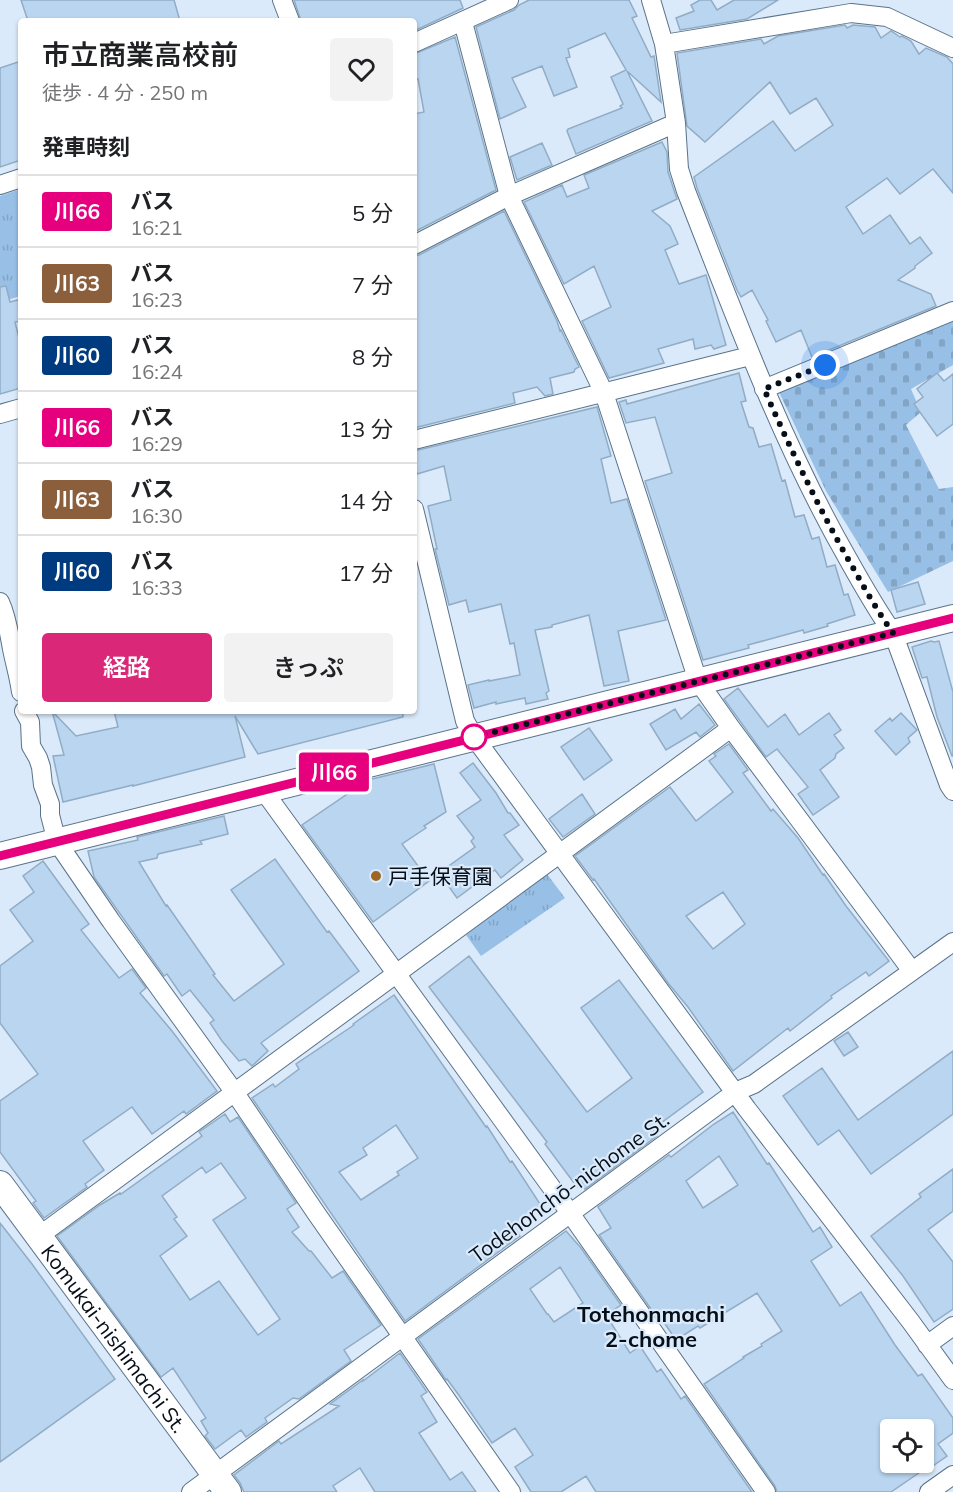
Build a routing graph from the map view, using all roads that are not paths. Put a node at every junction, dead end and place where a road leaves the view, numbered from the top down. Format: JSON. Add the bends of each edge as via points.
{"nodes":[{"id":1,"x":282,"y":0,"type":"edge"},
{"id":2,"x":509,"y":0,"type":"edge"},
{"id":3,"x":651,"y":0,"type":"edge"},
{"id":4,"x":289,"y":18,"type":"edge"},
{"id":5,"x":463,"y":22,"type":"junction"},
{"id":6,"x":417,"y":43,"type":"edge"},
{"id":7,"x":664,"y":44,"type":"junction"},
{"id":8,"x":953,"y":48,"type":"edge"},
{"id":9,"x":676,"y":123,"type":"junction"},
{"id":10,"x":18,"y":179,"type":"edge"},
{"id":11,"x":0,"y":185,"type":"edge"},
{"id":12,"x":509,"y":196,"type":"junction"},
{"id":13,"x":417,"y":243,"type":"edge"},
{"id":14,"x":953,"y":311,"type":"edge"},
{"id":15,"x":750,"y":356,"type":"junction"},
{"id":16,"x":764,"y":389,"type":"junction"},
{"id":17,"x":604,"y":393,"type":"junction"},
{"id":18,"x":18,"y":409,"type":"edge"},
{"id":19,"x":0,"y":414,"type":"edge"},
{"id":20,"x":417,"y":439,"type":"edge"},
{"id":21,"x":417,"y":522,"type":"edge"},
{"id":22,"x":0,"y":602,"type":"edge"},
{"id":23,"x":953,"y":618,"type":"edge"},
{"id":24,"x":893,"y":633,"type":"junction"},
{"id":25,"x":18,"y":673,"type":"edge"},
{"id":26,"x":698,"y":681,"type":"junction"},
{"id":27,"x":26,"y":714,"type":"edge"},
{"id":28,"x":731,"y":728,"type":"junction"},
{"id":29,"x":474,"y":737,"type":"junction"},
{"id":30,"x":263,"y":790,"type":"junction"},
{"id":31,"x":953,"y":791,"type":"edge"},
{"id":32,"x":57,"y":842,"type":"junction"},
{"id":33,"x":560,"y":854,"type":"junction"},
{"id":34,"x":0,"y":856,"type":"edge"},
{"id":35,"x":953,"y":942,"type":"edge"},
{"id":36,"x":912,"y":971,"type":"junction"},
{"id":37,"x":396,"y":975,"type":"junction"},
{"id":38,"x":735,"y":1092,"type":"junction"},
{"id":39,"x":235,"y":1093,"type":"junction"},
{"id":40,"x":0,"y":1184,"type":"edge"},
{"id":41,"x":570,"y":1213,"type":"junction"},
{"id":42,"x":39,"y":1236,"type":"junction"},
{"id":43,"x":953,"y":1326,"type":"edge"},
{"id":44,"x":403,"y":1337,"type":"junction"},
{"id":45,"x":927,"y":1345,"type":"junction"},
{"id":46,"x":953,"y":1380,"type":"edge"},
{"id":47,"x":953,"y":1475,"type":"edge"},
{"id":48,"x":222,"y":1483,"type":"edge"},
{"id":49,"x":191,"y":1492,"type":"edge"},
{"id":50,"x":511,"y":1492,"type":"edge"},
{"id":51,"x":766,"y":1492,"type":"edge"},
{"id":52,"x":929,"y":1492,"type":"edge"}],
"edges":[{"from":1,"to":4,"type":"street"},
{"from":2,"to":5,"type":"street"},
{"from":3,"to":7,"type":"street"},
{"from":5,"to":6,"type":"street"},
{"from":5,"to":12,"type":"street"},
{"from":7,"to":8,"type":"street","via":[[851,13],[887,17]]},
{"from":7,"to":9,"type":"street"},
{"from":9,"to":12,"type":"street"},
{"from":9,"to":15,"type":"street","via":[[679,169]]},
{"from":10,"to":11,"type":"street"},
{"from":12,"to":13,"type":"street"},
{"from":12,"to":17,"type":"street"},
{"from":14,"to":16,"type":"street"},
{"from":15,"to":16,"type":"street"},
{"from":15,"to":17,"type":"street"},
{"from":16,"to":24,"type":"street","via":[[829,526]]},
{"from":17,"to":20,"type":"street"},
{"from":17,"to":26,"type":"street"},
{"from":18,"to":19,"type":"street"},
{"from":21,"to":29,"type":"street","via":[[465,721]]},
{"from":22,"to":25,"type":"street"},
{"from":23,"to":24,"type":"street"},
{"from":24,"to":26,"type":"street"},
{"from":24,"to":31,"type":"street"},
{"from":26,"to":28,"type":"street"},
{"from":26,"to":29,"type":"street"},
{"from":27,"to":32,"type":"street"},
{"from":28,"to":33,"type":"street"},
{"from":28,"to":36,"type":"street"},
{"from":29,"to":30,"type":"street"},
{"from":29,"to":33,"type":"street"},
{"from":30,"to":32,"type":"street"},
{"from":30,"to":37,"type":"street"},
{"from":32,"to":34,"type":"street"},
{"from":32,"to":39,"type":"street"},
{"from":33,"to":37,"type":"street"},
{"from":33,"to":38,"type":"street"},
{"from":35,"to":36,"type":"street","name":"Todehonchō-nichome St."},
{"from":36,"to":38,"type":"street","name":"Todehonchō-nichome St.","via":[[754,1084]]},
{"from":37,"to":39,"type":"street"},
{"from":37,"to":41,"type":"street"},
{"from":38,"to":41,"type":"street","name":"Todehonchō-nichome St."},
{"from":38,"to":45,"type":"street"},
{"from":39,"to":42,"type":"street"},
{"from":39,"to":44,"type":"street"},
{"from":40,"to":42,"type":"street","name":"Komukai-nishimachi St."},
{"from":41,"to":44,"type":"street","name":"Todehonchō-nichome St."},
{"from":41,"to":51,"type":"street"},
{"from":42,"to":48,"type":"street","name":"Komukai-nishimachi St."},
{"from":43,"to":45,"type":"street"},
{"from":44,"to":48,"type":"street","name":"Todehonchō-nichome St."},
{"from":44,"to":50,"type":"street"},
{"from":45,"to":46,"type":"street"},
{"from":47,"to":52,"type":"street"},
{"from":48,"to":49,"type":"street","name":"Todehonchō-nichome St."}]}
